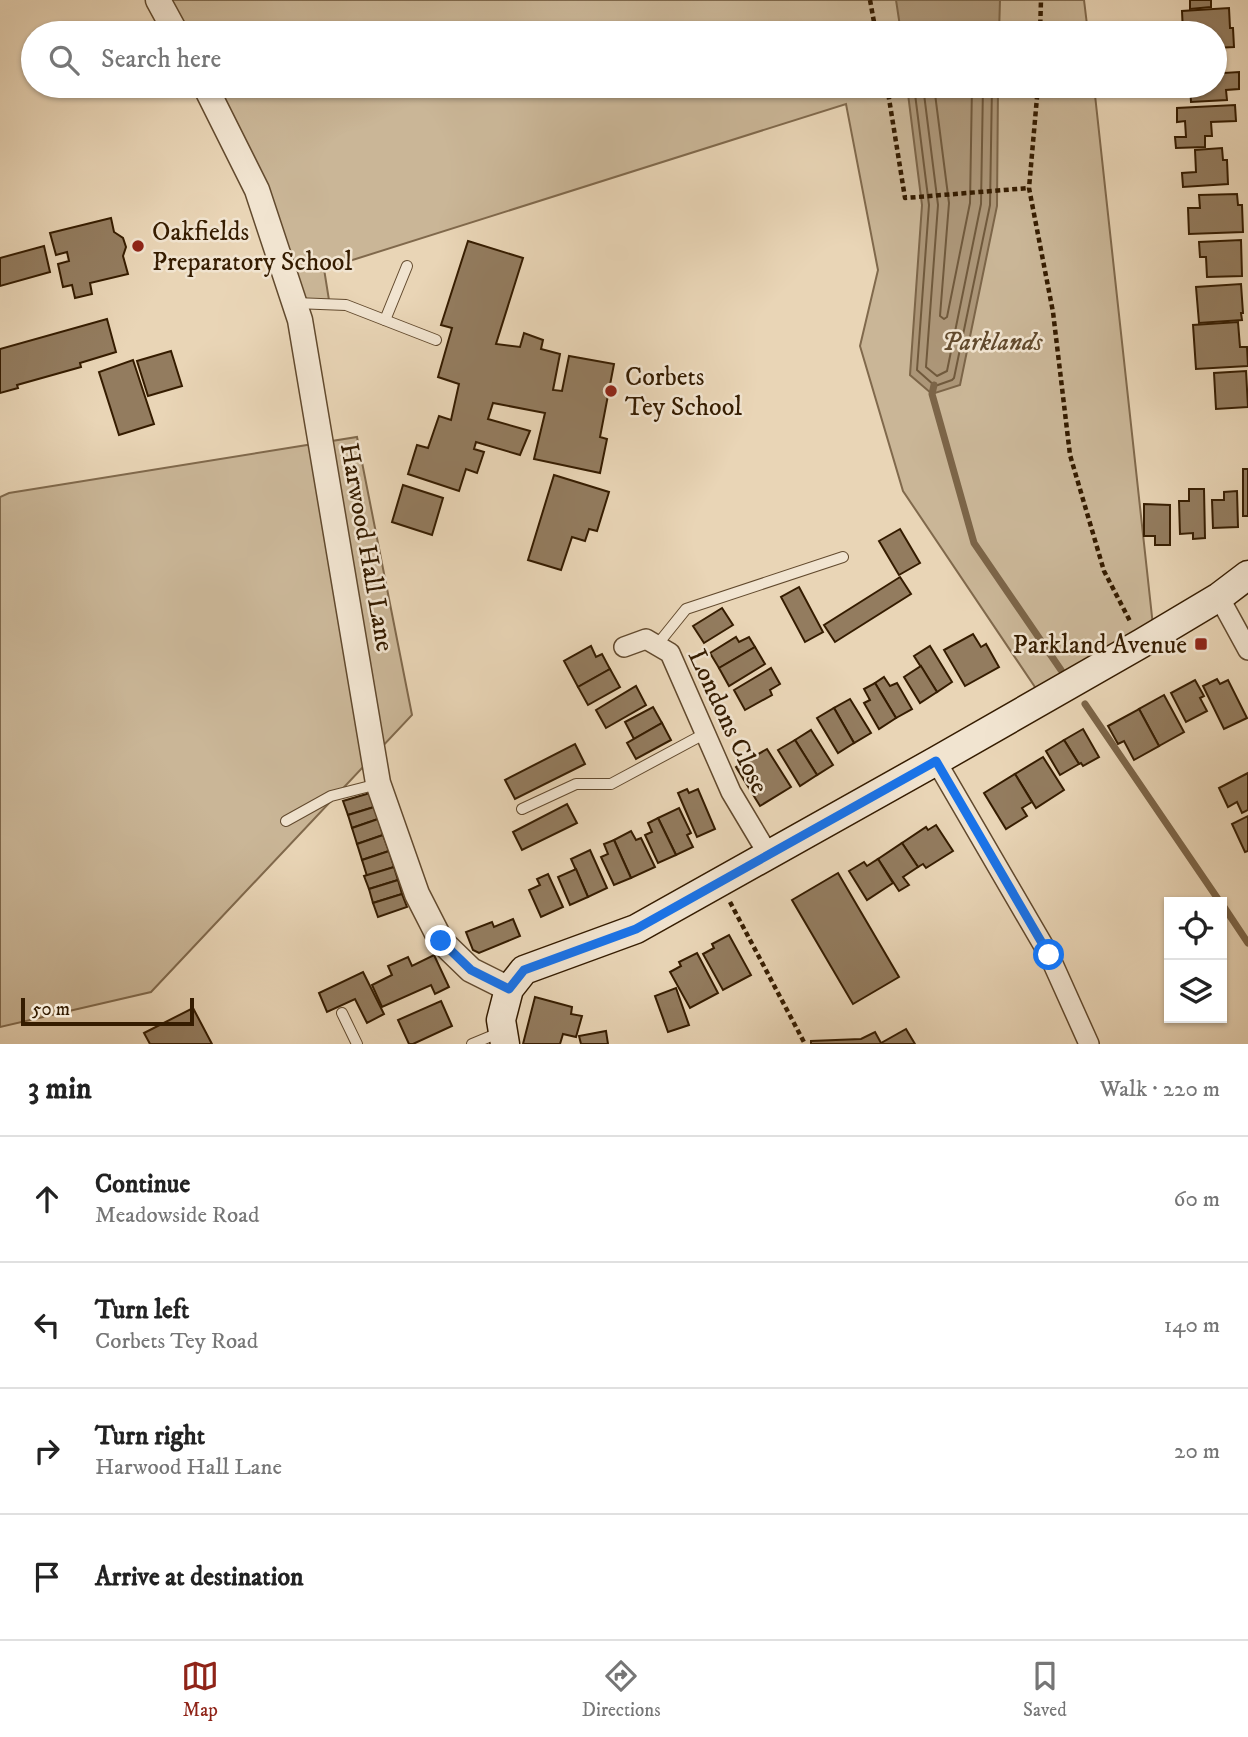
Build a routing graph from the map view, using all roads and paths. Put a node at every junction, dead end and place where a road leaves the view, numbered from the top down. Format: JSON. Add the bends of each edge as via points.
{"nodes":[{"id":1,"x":158,"y":0,"type":"edge"},
{"id":2,"x":870,"y":0,"type":"edge"},
{"id":3,"x":1041,"y":0,"type":"edge"},
{"id":4,"x":169,"y":21,"type":"edge"},
{"id":5,"x":874,"y":21,"type":"edge"},
{"id":6,"x":1040,"y":21,"type":"edge"},
{"id":7,"x":211,"y":98,"type":"edge"},
{"id":8,"x":889,"y":98,"type":"edge"},
{"id":9,"x":1037,"y":98,"type":"edge"},
{"id":10,"x":1029,"y":188,"type":"junction"},
{"id":11,"x":407,"y":266,"type":"dead end"},
{"id":12,"x":294,"y":303,"type":"junction"},
{"id":13,"x":385,"y":320,"type":"junction"},
{"id":14,"x":436,"y":340,"type":"dead end"},
{"id":15,"x":843,"y":556,"type":"dead end"},
{"id":16,"x":1248,"y":575,"type":"edge"},
{"id":17,"x":1219,"y":597,"type":"junction"},
{"id":18,"x":1142,"y":643,"type":"junction"},
{"id":19,"x":657,"y":645,"type":"junction"},
{"id":20,"x":624,"y":647,"type":"dead end"},
{"id":21,"x":1248,"y":650,"type":"edge"},
{"id":22,"x":706,"y":733,"type":"junction"},
{"id":23,"x":936,"y":761,"type":"junction"},
{"id":24,"x":378,"y":783,"type":"junction"},
{"id":25,"x":522,"y":809,"type":"dead end"},
{"id":26,"x":286,"y":821,"type":"dead end"},
{"id":27,"x":768,"y":854,"type":"junction"},
{"id":28,"x":720,"y":882,"type":"junction"},
{"id":29,"x":509,"y":989,"type":"junction"},
{"id":30,"x":342,"y":1013,"type":"dead end"},
{"id":31,"x":504,"y":1038,"type":"edge"},
{"id":32,"x":358,"y":1044,"type":"edge"},
{"id":33,"x":472,"y":1044,"type":"edge"},
{"id":34,"x":805,"y":1044,"type":"edge"},
{"id":35,"x":1089,"y":1044,"type":"edge"}],
"edges":[{"from":1,"to":4,"type":"street"},
{"from":2,"to":5,"type":"path"},
{"from":3,"to":6,"type":"path"},
{"from":7,"to":12,"type":"street","name":"Harwood Hall Lane","via":[[257,190]]},
{"from":8,"to":10,"type":"path","via":[[905,198]]},
{"from":9,"to":10,"type":"path"},
{"from":10,"to":18,"type":"path","via":[[1053,312],[1070,455],[1104,571]]},
{"from":11,"to":13,"type":"lane"},
{"from":12,"to":13,"type":"lane","via":[[346,305]]},
{"from":12,"to":24,"type":"street","name":"Harwood Hall Lane"},
{"from":13,"to":14,"type":"lane"},
{"from":15,"to":19,"type":"lane","via":[[686,609]]},
{"from":16,"to":17,"type":"main road"},
{"from":17,"to":18,"type":"main road"},
{"from":17,"to":21,"type":"street"},
{"from":18,"to":23,"type":"main road"},
{"from":19,"to":20,"type":"street","name":"Londons Close","via":[[646,639]]},
{"from":19,"to":22,"type":"street","name":"Londons Close","via":[[670,653]]},
{"from":22,"to":25,"type":"lane","via":[[611,784],[576,784]]},
{"from":22,"to":27,"type":"street","name":"Londons Close","via":[[731,792]]},
{"from":23,"to":27,"type":"main road"},
{"from":23,"to":35,"type":"street","via":[[1049,955]]},
{"from":24,"to":26,"type":"lane","via":[[331,796]]},
{"from":24,"to":29,"type":"street","name":"Harwood Hall Lane","via":[[417,894],[441,941],[471,970]]},
{"from":27,"to":28,"type":"main road"},
{"from":28,"to":29,"type":"main road","via":[[636,929],[524,970]]},
{"from":28,"to":34,"type":"path"},
{"from":29,"to":31,"type":"main road","via":[[501,1020]]},
{"from":30,"to":32,"type":"lane"},
{"from":31,"to":33,"type":"lane"}]}
